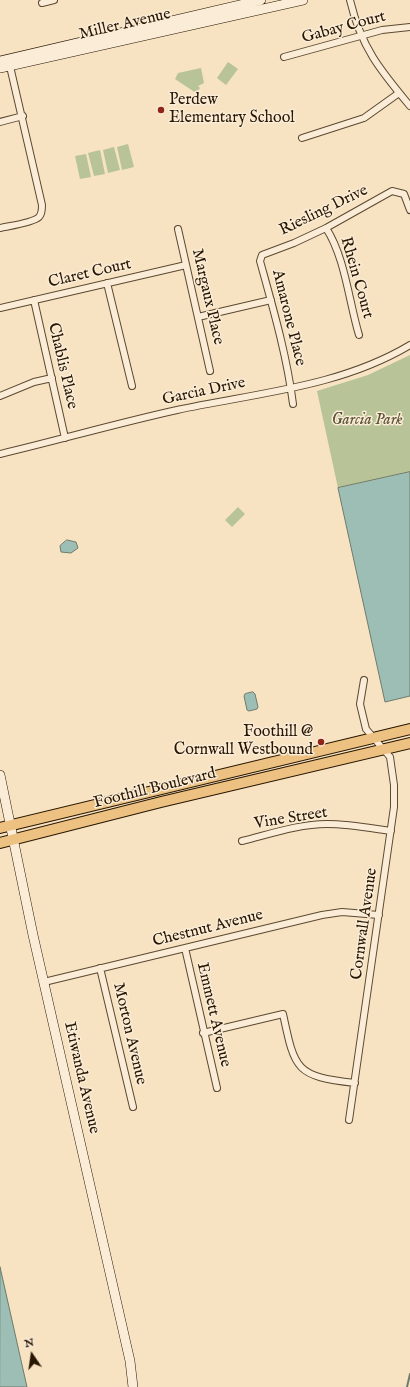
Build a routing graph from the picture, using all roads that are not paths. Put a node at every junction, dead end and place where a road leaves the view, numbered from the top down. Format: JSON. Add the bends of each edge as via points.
{"nodes":[{"id":1,"x":54,"y":0,"type":"edge"},
{"id":2,"x":261,"y":0,"type":"edge"},
{"id":3,"x":303,"y":0,"type":"edge"},
{"id":4,"x":350,"y":0,"type":"edge"},
{"id":5,"x":42,"y":3,"type":"dead end"},
{"id":6,"x":410,"y":27,"type":"edge"},
{"id":7,"x":361,"y":35,"type":"junction"},
{"id":8,"x":284,"y":57,"type":"dead end"},
{"id":9,"x":6,"y":62,"type":"edge"},
{"id":10,"x":0,"y":68,"type":"edge"},
{"id":11,"x":399,"y":94,"type":"junction"},
{"id":12,"x":410,"y":106,"type":"edge"},
{"id":13,"x":23,"y":116,"type":"junction"},
{"id":14,"x":0,"y":122,"type":"edge"},
{"id":15,"x":302,"y":138,"type":"dead end"},
{"id":16,"x":410,"y":210,"type":"edge"},
{"id":17,"x":0,"y":228,"type":"edge"},
{"id":18,"x":326,"y":228,"type":"junction"},
{"id":19,"x":178,"y":229,"type":"dead end"},
{"id":20,"x":262,"y":255,"type":"joint"},
{"id":21,"x":186,"y":265,"type":"junction"},
{"id":22,"x":107,"y":283,"type":"junction"},
{"id":23,"x":34,"y":300,"type":"junction"},
{"id":24,"x":271,"y":300,"type":"junction"},
{"id":25,"x":0,"y":308,"type":"edge"},
{"id":26,"x":198,"y":317,"type":"junction"},
{"id":27,"x":359,"y":335,"type":"dead end"},
{"id":28,"x":410,"y":345,"type":"edge"},
{"id":29,"x":210,"y":371,"type":"dead end"},
{"id":30,"x":52,"y":378,"type":"junction"},
{"id":31,"x":132,"y":386,"type":"dead end"},
{"id":32,"x":291,"y":387,"type":"junction"},
{"id":33,"x":0,"y":396,"type":"edge"},
{"id":34,"x":292,"y":404,"type":"dead end"},
{"id":35,"x":65,"y":438,"type":"junction"},
{"id":36,"x":0,"y":454,"type":"edge"},
{"id":37,"x":364,"y":680,"type":"dead end"},
{"id":38,"x":410,"y":729,"type":"edge"},
{"id":39,"x":373,"y":738,"type":"junction"},
{"id":40,"x":410,"y":743,"type":"edge"},
{"id":41,"x":383,"y":749,"type":"junction"},
{"id":42,"x":0,"y":775,"type":"edge"},
{"id":43,"x":11,"y":825,"type":"junction"},
{"id":44,"x":0,"y":828,"type":"edge"},
{"id":45,"x":392,"y":831,"type":"junction"},
{"id":46,"x":14,"y":840,"type":"junction"},
{"id":47,"x":242,"y":841,"type":"dead end"},
{"id":48,"x":0,"y":843,"type":"edge"},
{"id":49,"x":379,"y":915,"type":"junction"},
{"id":50,"x":185,"y":948,"type":"junction"},
{"id":51,"x":100,"y":968,"type":"junction"},
{"id":52,"x":44,"y":982,"type":"junction"},
{"id":53,"x":203,"y":1033,"type":"junction"},
{"id":54,"x":355,"y":1084,"type":"junction"},
{"id":55,"x":217,"y":1088,"type":"dead end"},
{"id":56,"x":133,"y":1107,"type":"dead end"},
{"id":57,"x":349,"y":1120,"type":"dead end"},
{"id":58,"x":133,"y":1387,"type":"edge"}],
"edges":[{"from":1,"to":5,"type":"street"},
{"from":2,"to":9,"type":"main road","name":"Miller Avenue"},
{"from":3,"to":9,"type":"main road","name":"Miller Avenue"},
{"from":4,"to":7,"type":"street"},
{"from":6,"to":7,"type":"street","name":"Gabay Court"},
{"from":7,"to":8,"type":"street","name":"Gabay Court"},
{"from":7,"to":11,"type":"street","via":[[375,62]]},
{"from":9,"to":10,"type":"main road","name":"Miller Avenue"},
{"from":9,"to":13,"type":"street"},
{"from":11,"to":12,"type":"street"},
{"from":11,"to":15,"type":"street","via":[[364,118]]},
{"from":13,"to":14,"type":"street"},
{"from":13,"to":17,"type":"street","via":[[42,211],[34,220]]},
{"from":16,"to":18,"type":"street","name":"Riesling Drive","via":[[404,194],[388,193]]},
{"from":18,"to":20,"type":"street","name":"Riesling Drive"},
{"from":18,"to":27,"type":"street","name":"Rhein Court","via":[[339,256]]},
{"from":19,"to":21,"type":"street","name":"Margaux Place"},
{"from":20,"to":24,"type":"street","name":"Amarone Place","via":[[260,261]]},
{"from":21,"to":22,"type":"street","name":"Claret Court"},
{"from":21,"to":26,"type":"street","name":"Margaux Place"},
{"from":22,"to":23,"type":"street","name":"Claret Court"},
{"from":22,"to":31,"type":"street"},
{"from":23,"to":25,"type":"street","name":"Claret Court"},
{"from":23,"to":30,"type":"street","name":"Chablis Place"},
{"from":24,"to":26,"type":"street"},
{"from":24,"to":32,"type":"street","name":"Amarone Place"},
{"from":26,"to":29,"type":"street","name":"Margaux Place"},
{"from":28,"to":32,"type":"street","name":"Garcia Drive","via":[[369,367],[332,379]]},
{"from":30,"to":33,"type":"street","via":[[34,382]]},
{"from":30,"to":35,"type":"street","name":"Chablis Place"},
{"from":32,"to":34,"type":"street","name":"Amarone Place"},
{"from":32,"to":35,"type":"street","name":"Garcia Drive","via":[[176,410]]},
{"from":35,"to":36,"type":"street","name":"Garcia Drive"},
{"from":37,"to":39,"type":"street","name":"Cornwall Avenue","via":[[360,704],[366,729]]},
{"from":38,"to":39,"type":"main road","name":"Foothill Boulevard"},
{"from":39,"to":41,"type":"street","name":"Cornwall Avenue"},
{"from":39,"to":43,"type":"main road","name":"Foothill Boulevard"},
{"from":40,"to":41,"type":"main road","name":"Foothill Boulevard"},
{"from":41,"to":45,"type":"street","name":"Cornwall Avenue","via":[[390,757],[394,785]]},
{"from":41,"to":46,"type":"main road","name":"Foothill Boulevard"},
{"from":42,"to":43,"type":"main road","name":"Etiwanda Avenue"},
{"from":43,"to":44,"type":"main road","name":"Foothill Boulevard"},
{"from":43,"to":46,"type":"main road","name":"Etiwanda Avenue"},
{"from":45,"to":47,"type":"street","name":"Vine Street","via":[[326,824],[290,829]]},
{"from":45,"to":49,"type":"street","name":"Cornwall Avenue"},
{"from":46,"to":48,"type":"main road","name":"Foothill Boulevard"},
{"from":46,"to":52,"type":"main road","name":"Etiwanda Avenue"},
{"from":49,"to":50,"type":"street","name":"Chestnut Avenue","via":[[329,914]]},
{"from":49,"to":54,"type":"street","name":"Cornwall Avenue"},
{"from":50,"to":51,"type":"street","name":"Chestnut Avenue"},
{"from":50,"to":53,"type":"street","name":"Emmett Avenue"},
{"from":51,"to":52,"type":"street","name":"Chestnut Avenue"},
{"from":51,"to":56,"type":"street","name":"Morton Avenue"},
{"from":52,"to":58,"type":"main road","name":"Etiwanda Avenue","via":[[130,1361]]},
{"from":53,"to":54,"type":"street","via":[[283,1014],[290,1048],[300,1067],[322,1079]]},
{"from":53,"to":55,"type":"street","name":"Emmett Avenue"},
{"from":54,"to":57,"type":"street","name":"Cornwall Avenue"}]}
